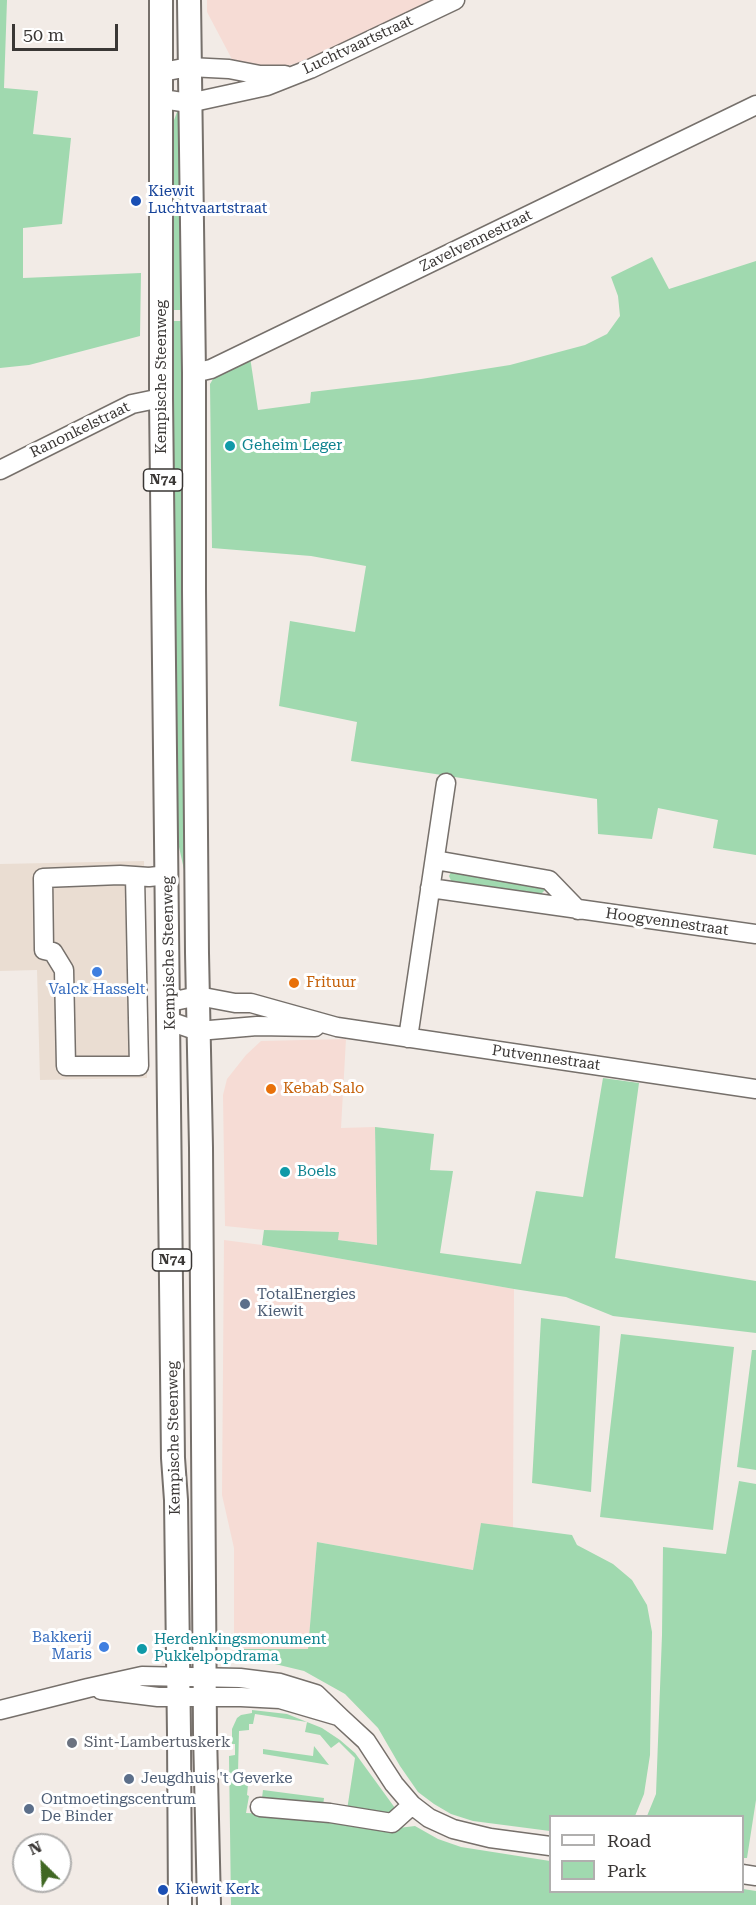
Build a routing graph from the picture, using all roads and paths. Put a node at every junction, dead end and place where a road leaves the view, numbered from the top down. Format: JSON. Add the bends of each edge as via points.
{"nodes":[{"id":1,"x":161,"y":0,"type":"edge"},
{"id":2,"x":189,"y":0,"type":"edge"},
{"id":3,"x":445,"y":2,"type":"edge"},
{"id":4,"x":189,"y":67,"type":"junction"},
{"id":5,"x":162,"y":72,"type":"junction"},
{"id":6,"x":293,"y":75,"type":"junction"},
{"id":7,"x":162,"y":99,"type":"junction"},
{"id":8,"x":189,"y":103,"type":"junction"},
{"id":9,"x":756,"y":105,"type":"edge"},
{"id":10,"x":194,"y":373,"type":"junction"},
{"id":11,"x":161,"y":398,"type":"junction"},
{"id":12,"x":0,"y":470,"type":"edge"},
{"id":13,"x":446,"y":783,"type":"dead end"},
{"id":14,"x":435,"y":860,"type":"junction"},
{"id":15,"x":168,"y":875,"type":"junction"},
{"id":16,"x":135,"y":876,"type":"junction"},
{"id":17,"x":430,"y":888,"type":"junction"},
{"id":18,"x":578,"y":910,"type":"junction"},
{"id":19,"x":756,"y":934,"type":"edge"},
{"id":20,"x":198,"y":996,"type":"junction"},
{"id":21,"x":169,"y":1012,"type":"junction"},
{"id":22,"x":337,"y":1027,"type":"junction"},
{"id":23,"x":198,"y":1031,"type":"junction"},
{"id":24,"x":408,"y":1038,"type":"junction"},
{"id":25,"x":170,"y":1065,"type":"junction"},
{"id":26,"x":139,"y":1066,"type":"junction"},
{"id":27,"x":756,"y":1089,"type":"edge"},
{"id":28,"x":178,"y":1687,"type":"junction"},
{"id":29,"x":205,"y":1687,"type":"junction"},
{"id":30,"x":0,"y":1710,"type":"edge"},
{"id":31,"x":412,"y":1805,"type":"junction"},
{"id":32,"x":260,"y":1807,"type":"dead end"},
{"id":33,"x":549,"y":1846,"type":"edge"},
{"id":34,"x":180,"y":1905,"type":"edge"},
{"id":35,"x":209,"y":1905,"type":"edge"}],
"edges":[{"from":1,"to":5,"type":"main road","name":"Kempische Steenweg","number":"N74"},
{"from":2,"to":4,"type":"main road","name":"Kempische Steenweg","number":"N74"},
{"from":3,"to":6,"type":"street","name":"Luchtvaartstraat"},
{"from":4,"to":5,"type":"street","name":"Luchtvaartstraat"},
{"from":4,"to":6,"type":"street","name":"Luchtvaartstraat"},
{"from":4,"to":8,"type":"main road","name":"Kempische Steenweg","number":"N74"},
{"from":5,"to":7,"type":"main road","name":"Kempische Steenweg","number":"N74"},
{"from":6,"to":8,"type":"street","name":"Luchtvaartstraat","via":[[267,86]]},
{"from":7,"to":8,"type":"street","name":"Luchtvaartstraat"},
{"from":7,"to":11,"type":"main road","name":"Kempische Steenweg","number":"N74"},
{"from":8,"to":10,"type":"main road","name":"Kempische Steenweg","number":"N74"},
{"from":9,"to":10,"type":"street","name":"Zavelvennestraat","via":[[211,369]]},
{"from":10,"to":20,"type":"main road","name":"Kempische Steenweg","number":"N74"},
{"from":11,"to":12,"type":"street","name":"Ranonkelstraat","via":[[132,404]]},
{"from":11,"to":15,"type":"main road","name":"Kempische Steenweg","number":"N74"},
{"from":13,"to":14,"type":"street"},
{"from":14,"to":17,"type":"street"},
{"from":14,"to":18,"type":"street","via":[[549,880]]},
{"from":15,"to":16,"type":"street"},
{"from":15,"to":21,"type":"main road","name":"Kempische Steenweg","number":"N74"},
{"from":16,"to":26,"type":"street"},
{"from":16,"to":26,"type":"street","via":[[43,878],[43,917],[44,950],[53,952],[64,970],[66,1066]]},
{"from":17,"to":18,"type":"street","name":"Hoogvennestraat"},
{"from":17,"to":24,"type":"street"},
{"from":18,"to":19,"type":"street","name":"Hoogvennestraat"},
{"from":20,"to":21,"type":"street","name":"Putvennestraat"},
{"from":20,"to":22,"type":"street","name":"Putvennestraat","via":[[261,1005]]},
{"from":20,"to":23,"type":"main road","name":"Kempische Steenweg","number":"N74"},
{"from":21,"to":23,"type":"street","name":"Putvennestraat"},
{"from":21,"to":25,"type":"main road","name":"Kempische Steenweg","number":"N74"},
{"from":22,"to":23,"type":"street","name":"Putvennestraat","via":[[257,1026]]},
{"from":22,"to":24,"type":"street","name":"Putvennestraat"},
{"from":23,"to":29,"type":"main road","name":"Kempische Steenweg","number":"N74"},
{"from":24,"to":27,"type":"street","name":"Putvennestraat"},
{"from":25,"to":26,"type":"street"},
{"from":25,"to":28,"type":"main road","name":"Kempische Steenweg","number":"N74"},
{"from":28,"to":29,"type":"street"},
{"from":28,"to":30,"type":"street","via":[[142,1676]]},
{"from":28,"to":34,"type":"main road","name":"Kempische Steenweg","number":"N74"},
{"from":29,"to":31,"type":"street","via":[[240,1678],[280,1683],[316,1694],[366,1741]]},
{"from":29,"to":35,"type":"main road","name":"Kempische Steenweg","number":"N74"},
{"from":31,"to":32,"type":"street","via":[[392,1822]]},
{"from":31,"to":33,"type":"street","via":[[453,1829]]}]}
